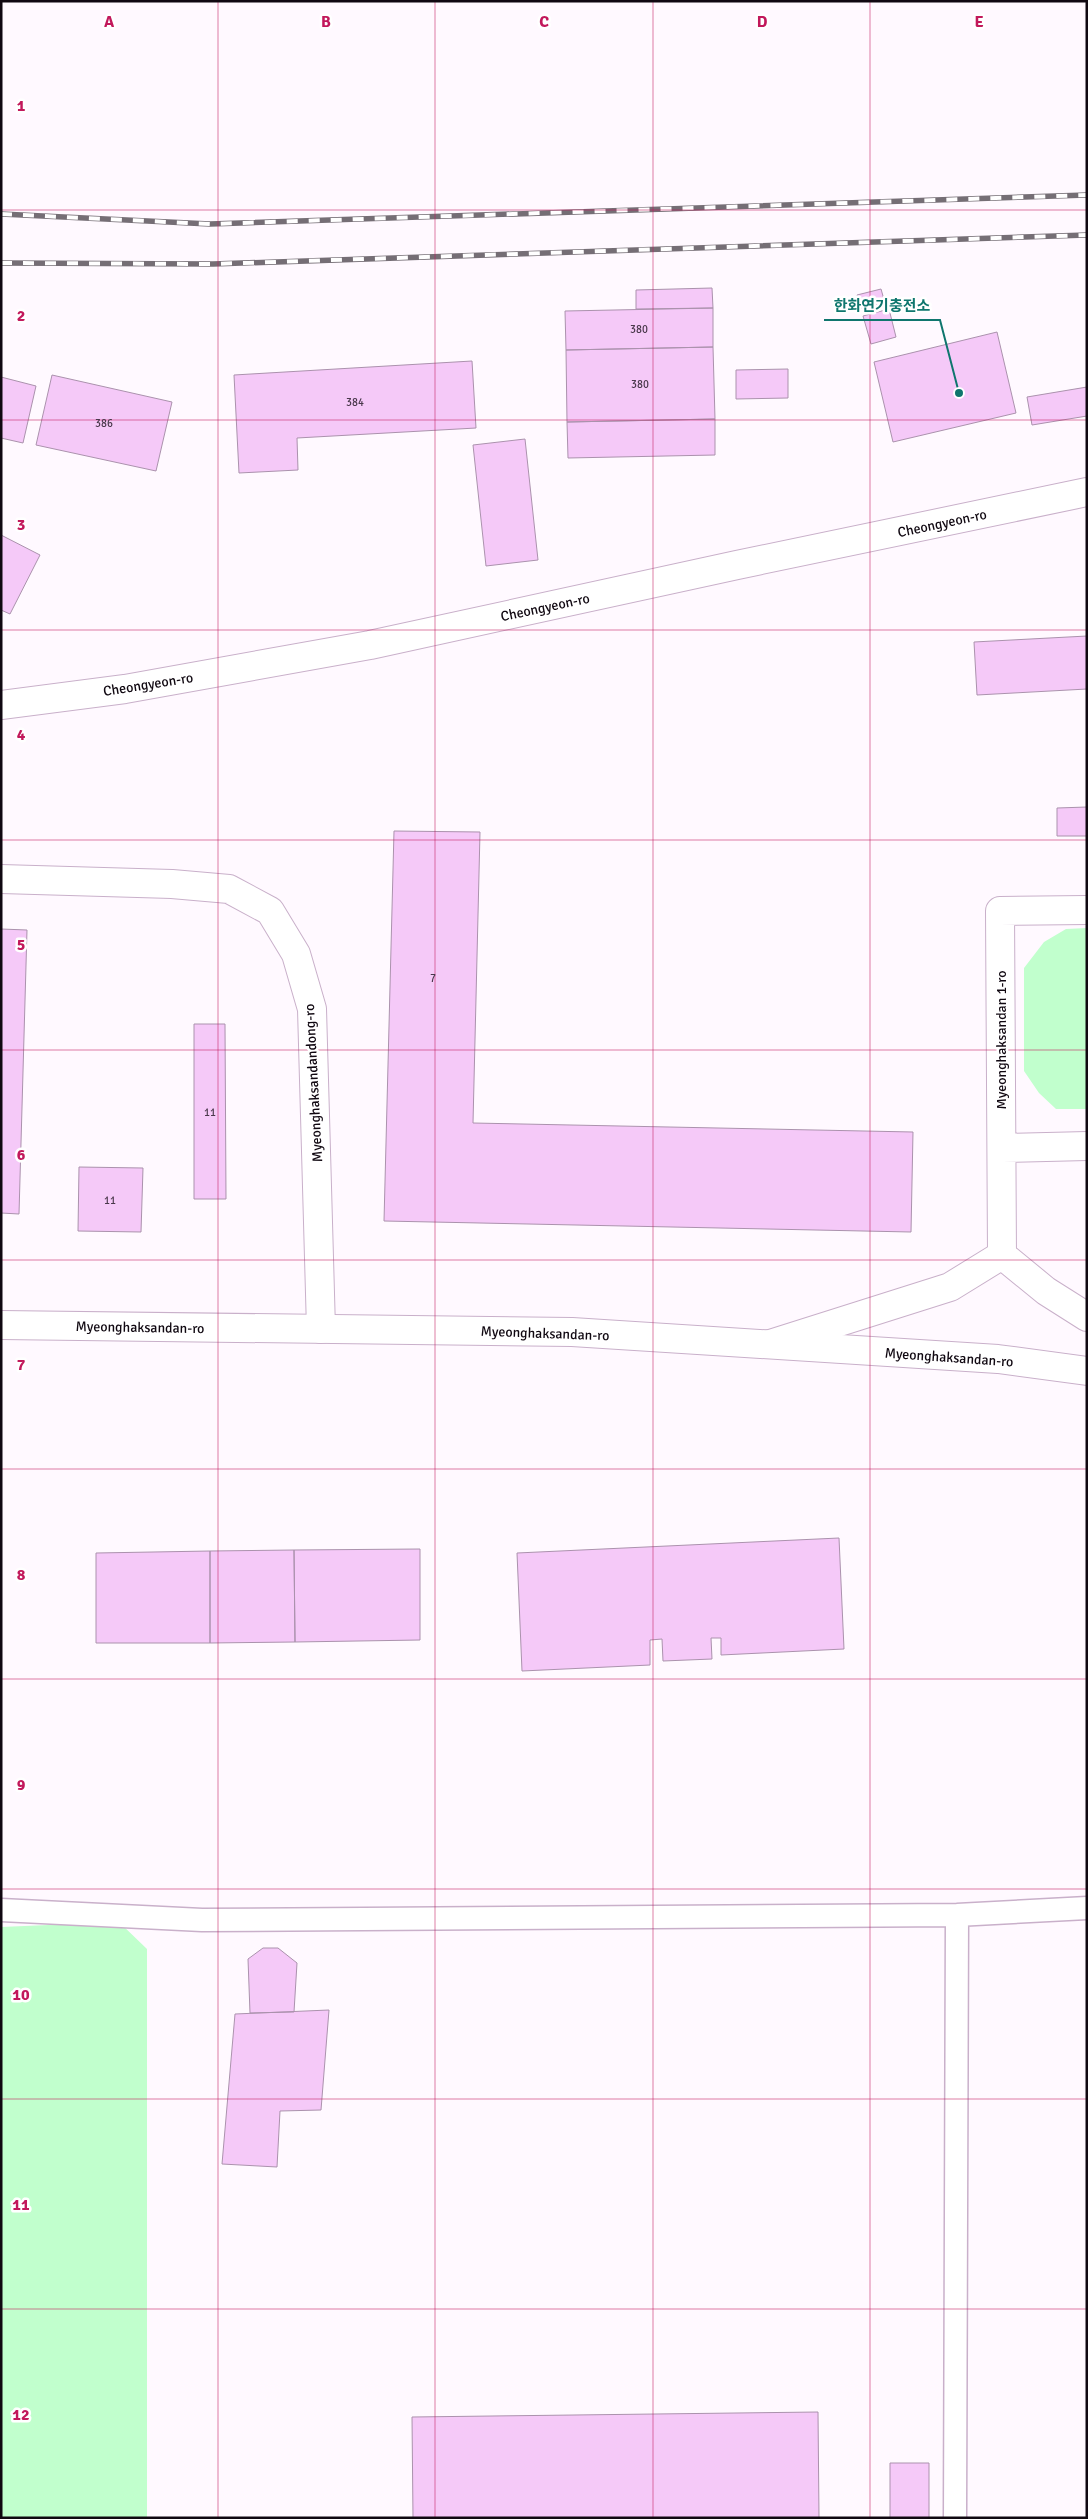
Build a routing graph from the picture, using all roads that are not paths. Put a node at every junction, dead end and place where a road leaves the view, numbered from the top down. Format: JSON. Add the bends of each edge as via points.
{"nodes":[{"id":1,"x":1087,"y":492,"type":"edge"},
{"id":2,"x":1,"y":706,"type":"edge"},
{"id":3,"x":1,"y":879,"type":"edge"},
{"id":4,"x":1087,"y":910,"type":"edge"},
{"id":5,"x":1087,"y":1146,"type":"edge"},
{"id":6,"x":1002,"y":1148,"type":"junction"},
{"id":7,"x":1002,"y":1255,"type":"junction"},
{"id":8,"x":1087,"y":1317,"type":"edge"},
{"id":9,"x":1,"y":1325,"type":"edge"},
{"id":10,"x":321,"y":1329,"type":"junction"},
{"id":11,"x":770,"y":1344,"type":"junction"},
{"id":12,"x":1087,"y":1371,"type":"edge"},
{"id":13,"x":1087,"y":1908,"type":"edge"},
{"id":14,"x":1,"y":1910,"type":"edge"},
{"id":15,"x":957,"y":1915,"type":"junction"},
{"id":16,"x":956,"y":2518,"type":"edge"}],
"edges":[{"from":1,"to":2,"type":"street","name":"Cheongyeon-ro","via":[[370,645],[125,689]]},
{"from":3,"to":10,"type":"street","name":"Myeonghaksandandong-ro","via":[[229,889],[270,911],[296,954],[312,1009]]},
{"from":4,"to":6,"type":"street","name":"Myeonghaksandan 1-ro","via":[[1000,911]]},
{"from":5,"to":6,"type":"street"},
{"from":6,"to":7,"type":"street","name":"Myeonghaksandan 1-ro"},
{"from":7,"to":8,"type":"street","via":[[1046,1291]]},
{"from":7,"to":11,"type":"street","via":[[950,1287]]},
{"from":9,"to":10,"type":"street","name":"Myeonghaksandan-ro"},
{"from":10,"to":11,"type":"street","name":"Myeonghaksandan-ro","via":[[572,1332]]},
{"from":11,"to":12,"type":"street","name":"Myeonghaksandan-ro","via":[[998,1359]]},
{"from":13,"to":15,"type":"lane"},
{"from":14,"to":15,"type":"lane","via":[[202,1920]]},
{"from":15,"to":16,"type":"lane"}]}
